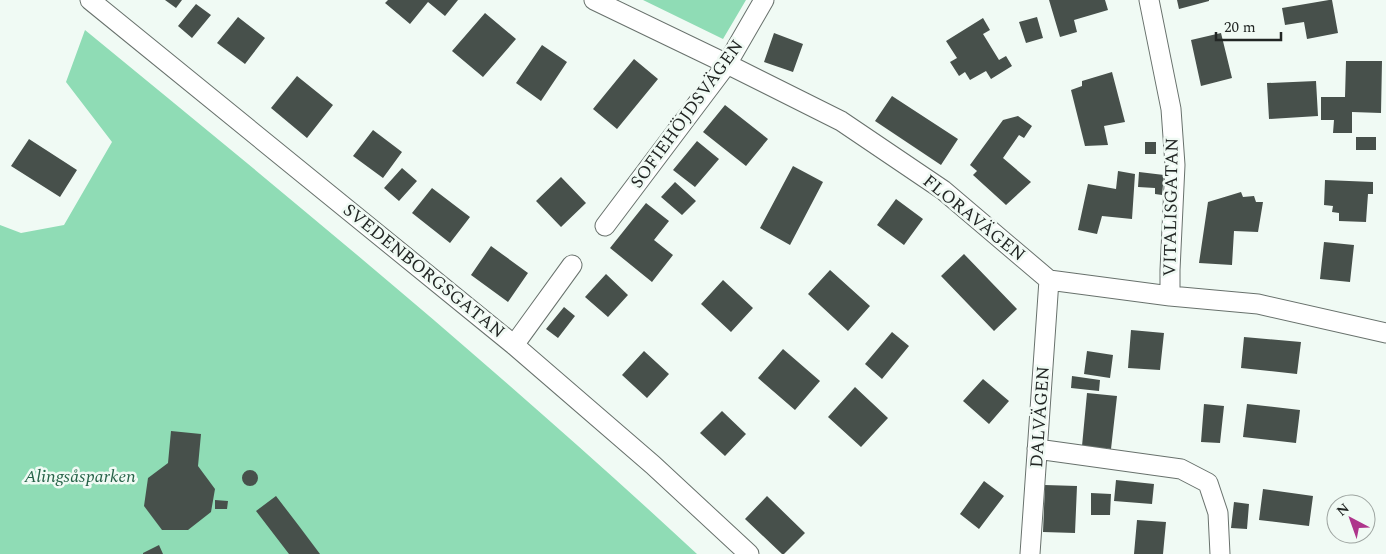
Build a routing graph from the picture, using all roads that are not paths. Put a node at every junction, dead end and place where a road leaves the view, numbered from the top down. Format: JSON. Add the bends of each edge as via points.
{"nodes":[{"id":1,"x":90,"y":0,"type":"edge"},
{"id":2,"x":594,"y":0,"type":"edge"},
{"id":3,"x":764,"y":0,"type":"edge"},
{"id":4,"x":1149,"y":0,"type":"edge"},
{"id":5,"x":727,"y":64,"type":"junction"},
{"id":6,"x":605,"y":226,"type":"dead end"},
{"id":7,"x":572,"y":265,"type":"dead end"},
{"id":8,"x":1049,"y":280,"type":"junction"},
{"id":9,"x":1170,"y":296,"type":"junction"},
{"id":10,"x":1386,"y":334,"type":"edge"},
{"id":11,"x":514,"y":345,"type":"junction"},
{"id":12,"x":1037,"y":449,"type":"junction"},
{"id":13,"x":749,"y":554,"type":"edge"},
{"id":14,"x":1030,"y":554,"type":"edge"},
{"id":15,"x":1220,"y":554,"type":"edge"}],
"edges":[{"from":1,"to":11,"type":"street","name":"SVEDENBORGSGATAN"},
{"from":2,"to":5,"type":"street","name":"FLORAVÄGEN"},
{"from":3,"to":5,"type":"street","name":"SOFIEHÖJDSVÄGEN"},
{"from":4,"to":9,"type":"street","name":"VITALISGATAN","via":[[1172,109],[1176,164]]},
{"from":5,"to":6,"type":"street","name":"SOFIEHÖJDSVÄGEN"},
{"from":5,"to":8,"type":"street","name":"FLORAVÄGEN","via":[[840,121],[888,153],[943,190]]},
{"from":7,"to":11,"type":"street"},
{"from":8,"to":9,"type":"street"},
{"from":8,"to":12,"type":"street","name":"DALVÄGEN"},
{"from":9,"to":10,"type":"street","via":[[1258,304]]},
{"from":11,"to":13,"type":"street","name":"SVEDENBORGSGATAN","via":[[653,465]]},
{"from":12,"to":14,"type":"street","name":"DALVÄGEN"},
{"from":12,"to":15,"type":"street","via":[[1181,469],[1208,483],[1218,513]]}]}
